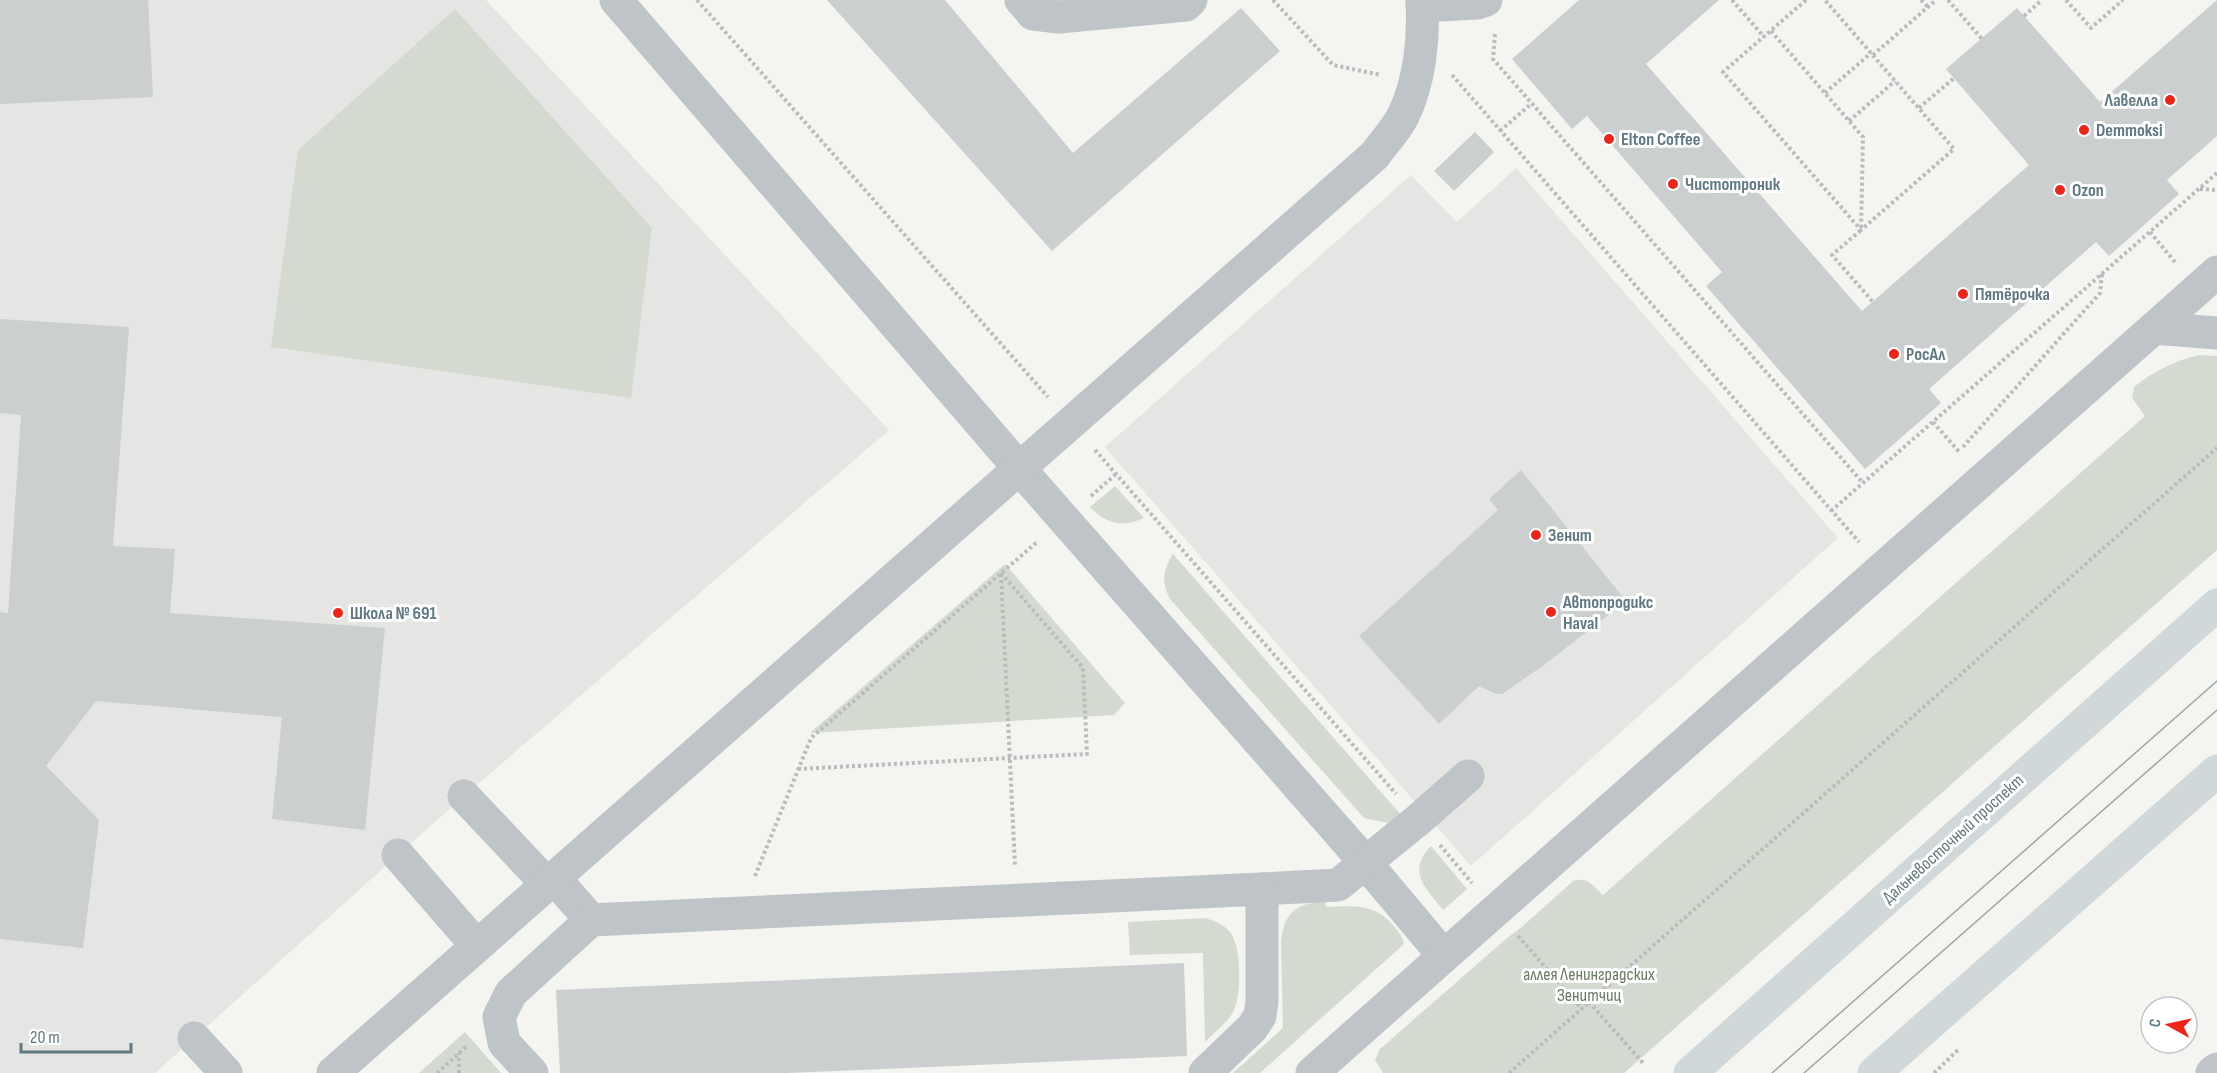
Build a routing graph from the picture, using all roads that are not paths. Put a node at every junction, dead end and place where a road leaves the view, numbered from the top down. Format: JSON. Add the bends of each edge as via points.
{"nodes":[{"id":1,"x":616,"y":0,"type":"edge"},
{"id":2,"x":1021,"y":0,"type":"edge"},
{"id":3,"x":1191,"y":0,"type":"edge"},
{"id":4,"x":1422,"y":3,"type":"edge"},
{"id":5,"x":1490,"y":14,"type":"edge"},
{"id":6,"x":2217,"y":272,"type":"edge"},
{"id":7,"x":2154,"y":328,"type":"junction"},
{"id":8,"x":2217,"y":333,"type":"edge"},
{"id":9,"x":1019,"y":468,"type":"junction"},
{"id":10,"x":2217,"y":605,"type":"edge"},
{"id":11,"x":2217,"y":771,"type":"edge"},
{"id":12,"x":1468,"y":776,"type":"dead end"},
{"id":13,"x":464,"y":796,"type":"dead end"},
{"id":14,"x":398,"y":855,"type":"dead end"},
{"id":15,"x":1365,"y":862,"type":"junction"},
{"id":16,"x":550,"y":881,"type":"junction"},
{"id":17,"x":1262,"y":889,"type":"junction"},
{"id":18,"x":591,"y":920,"type":"junction"},
{"id":19,"x":477,"y":945,"type":"junction"},
{"id":20,"x":1444,"y":957,"type":"junction"},
{"id":21,"x":194,"y":1038,"type":"dead end"},
{"id":22,"x":2217,"y":1069,"type":"edge"},
{"id":23,"x":226,"y":1073,"type":"edge"},
{"id":24,"x":333,"y":1073,"type":"edge"},
{"id":25,"x":532,"y":1073,"type":"edge"},
{"id":26,"x":1205,"y":1073,"type":"edge"},
{"id":27,"x":1312,"y":1073,"type":"edge"},
{"id":28,"x":1690,"y":1073,"type":"edge"},
{"id":29,"x":1874,"y":1073,"type":"edge"},
{"id":30,"x":2212,"y":1073,"type":"edge"}],
"edges":[{"from":1,"to":9,"type":"street"},
{"from":2,"to":3,"type":"street","via":[[1033,14],[1059,17],[1186,5]]},
{"from":4,"to":5,"type":"street","via":[[1477,3]]},
{"from":4,"to":9,"type":"street","via":[[1422,41],[1415,81],[1403,116],[1375,155]]},
{"from":6,"to":7,"type":"street"},
{"from":7,"to":8,"type":"street"},
{"from":7,"to":20,"type":"street"},
{"from":9,"to":15,"type":"street"},
{"from":9,"to":16,"type":"street"},
{"from":10,"to":28,"type":"main road","name":"Дальневосточный проспект"},
{"from":11,"to":29,"type":"main road"},
{"from":12,"to":15,"type":"street"},
{"from":13,"to":16,"type":"street"},
{"from":14,"to":19,"type":"street"},
{"from":15,"to":17,"type":"street","via":[[1338,885]]},
{"from":15,"to":20,"type":"street"},
{"from":16,"to":18,"type":"street"},
{"from":16,"to":19,"type":"street"},
{"from":17,"to":18,"type":"street"},
{"from":17,"to":26,"type":"street","via":[[1260,1016]]},
{"from":18,"to":25,"type":"street","via":[[511,993],[499,1017],[504,1043]]},
{"from":19,"to":24,"type":"street"},
{"from":20,"to":27,"type":"street"},
{"from":21,"to":23,"type":"street"},
{"from":22,"to":30,"type":"street"}]}
